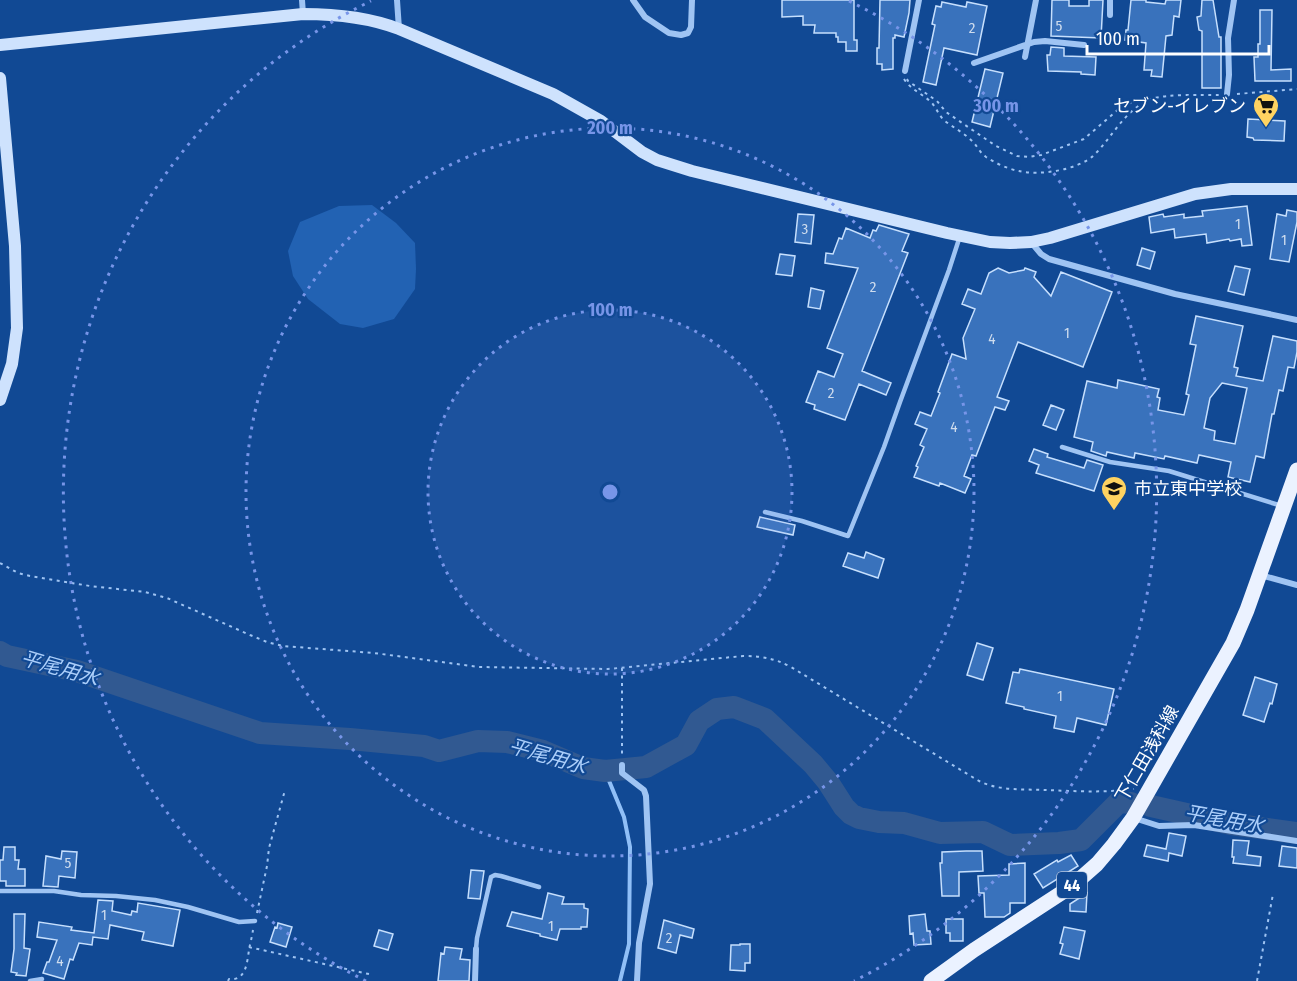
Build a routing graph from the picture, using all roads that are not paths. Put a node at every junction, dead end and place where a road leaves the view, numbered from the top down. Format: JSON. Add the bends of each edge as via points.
{"nodes":[{"id":1,"x":302,"y":0,"type":"edge"},
{"id":2,"x":397,"y":0,"type":"edge"},
{"id":3,"x":633,"y":0,"type":"edge"},
{"id":4,"x":692,"y":0,"type":"edge"},
{"id":5,"x":920,"y":0,"type":"edge"},
{"id":6,"x":1036,"y":0,"type":"edge"},
{"id":7,"x":1110,"y":0,"type":"edge"},
{"id":8,"x":1234,"y":0,"type":"edge"},
{"id":9,"x":303,"y":14,"type":"junction"},
{"id":10,"x":1110,"y":15,"type":"dead end"},
{"id":11,"x":399,"y":29,"type":"junction"},
{"id":12,"x":1028,"y":44,"type":"junction"},
{"id":13,"x":0,"y":45,"type":"edge"},
{"id":14,"x":1084,"y":45,"type":"dead end"},
{"id":15,"x":1025,"y":57,"type":"dead end"},
{"id":16,"x":974,"y":63,"type":"dead end"},
{"id":17,"x":905,"y":71,"type":"road end"},
{"id":18,"x":0,"y":78,"type":"edge"},
{"id":19,"x":1227,"y":94,"type":"road end"},
{"id":20,"x":1297,"y":189,"type":"edge"},
{"id":21,"x":960,"y":236,"type":"junction"},
{"id":22,"x":1031,"y":242,"type":"junction"},
{"id":23,"x":1297,"y":320,"type":"edge"},
{"id":24,"x":0,"y":400,"type":"edge"},
{"id":25,"x":1062,"y":447,"type":"dead end"},
{"id":26,"x":1297,"y":470,"type":"edge"},
{"id":27,"x":1284,"y":507,"type":"junction"},
{"id":28,"x":765,"y":512,"type":"dead end"},
{"id":29,"x":1260,"y":575,"type":"junction"},
{"id":30,"x":1297,"y":585,"type":"edge"},
{"id":31,"x":622,"y":769,"type":"road end"},
{"id":32,"x":1134,"y":818,"type":"junction"},
{"id":33,"x":1297,"y":841,"type":"edge"},
{"id":34,"x":539,"y":887,"type":"dead end"},
{"id":35,"x":0,"y":891,"type":"edge"},
{"id":36,"x":255,"y":921,"type":"road end"},
{"id":37,"x":476,"y":949,"type":"joint"},
{"id":38,"x":42,"y":979,"type":"dead end"},
{"id":39,"x":30,"y":981,"type":"edge"},
{"id":40,"x":476,"y":981,"type":"edge"},
{"id":41,"x":637,"y":981,"type":"edge"},
{"id":42,"x":931,"y":981,"type":"edge"}],
"edges":[{"from":1,"to":9,"type":"street"},
{"from":2,"to":11,"type":"street"},
{"from":3,"to":4,"type":"street","via":[[645,17],[669,33],[681,35],[691,27]]},
{"from":5,"to":17,"type":"street"},
{"from":6,"to":12,"type":"street"},
{"from":7,"to":10,"type":"street"},
{"from":8,"to":19,"type":"street","via":[[1228,38]]},
{"from":9,"to":11,"type":"street","via":[[366,19]]},
{"from":9,"to":13,"type":"street"},
{"from":11,"to":21,"type":"street","via":[[553,94],[657,160]]},
{"from":12,"to":14,"type":"street","via":[[1045,41]]},
{"from":12,"to":15,"type":"street"},
{"from":12,"to":16,"type":"street"},
{"from":18,"to":24,"type":"street","via":[[15,246],[16,328],[12,364]]},
{"from":20,"to":22,"type":"street","via":[[1231,189],[1195,194]]},
{"from":21,"to":22,"type":"street","via":[[990,242]]},
{"from":21,"to":28,"type":"lane","via":[[849,536]]},
{"from":22,"to":23,"type":"street","via":[[1049,259],[1175,294]]},
{"from":25,"to":27,"type":"lane","via":[[1110,462],[1169,471]]},
{"from":26,"to":27,"type":"main road","name":"下仁田浅科線","number":"44"},
{"from":27,"to":29,"type":"main road","name":"下仁田浅科線","number":"44"},
{"from":29,"to":30,"type":"street"},
{"from":29,"to":32,"type":"main road","name":"下仁田浅科線","number":"44","via":[[1233,642]]},
{"from":31,"to":41,"type":"street","via":[[644,789],[646,796],[650,884]]},
{"from":32,"to":33,"type":"street","via":[[1159,826],[1194,825]]},
{"from":32,"to":42,"type":"main road","name":"下仁田浅科線","number":"44","via":[[1097,864],[1072,886]]},
{"from":34,"to":37,"type":"lane","via":[[501,876],[491,877]]},
{"from":35,"to":36,"type":"lane","via":[[146,899],[239,922]]},
{"from":37,"to":40,"type":"street"},
{"from":38,"to":39,"type":"lane"}]}
